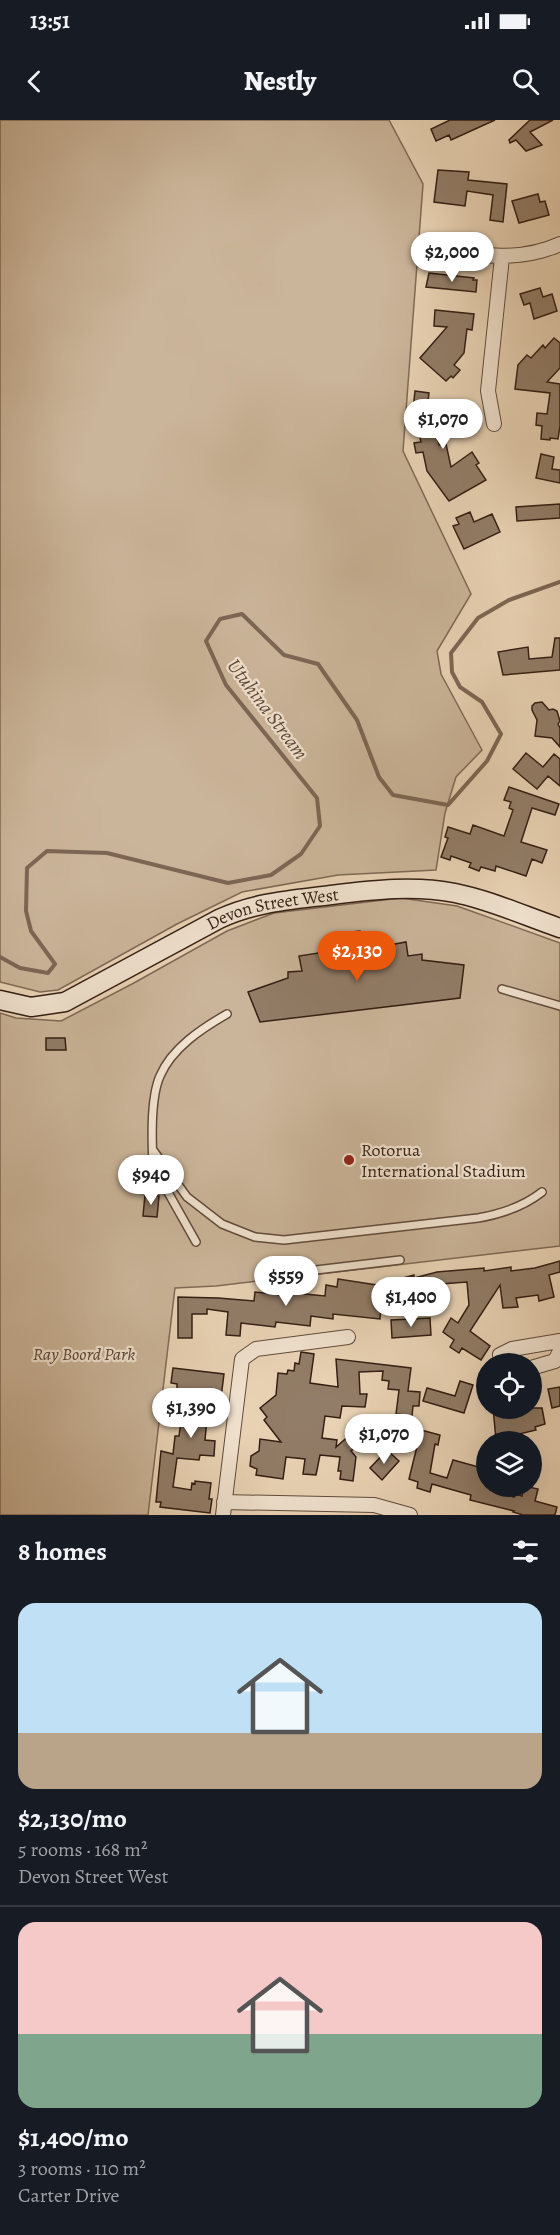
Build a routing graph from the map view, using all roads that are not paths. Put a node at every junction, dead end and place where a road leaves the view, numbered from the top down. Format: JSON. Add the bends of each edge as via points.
{"nodes":[{"id":1,"x":560,"y":244,"type":"edge"},
{"id":2,"x":427,"y":248,"type":"dead end"},
{"id":3,"x":502,"y":257,"type":"junction"},
{"id":4,"x":494,"y":424,"type":"dead end"},
{"id":5,"x":560,"y":928,"type":"edge"},
{"id":6,"x":502,"y":989,"type":"dead end"},
{"id":7,"x":0,"y":1000,"type":"edge"},
{"id":8,"x":560,"y":1006,"type":"edge"},
{"id":9,"x":227,"y":1014,"type":"dead end"},
{"id":10,"x":153,"y":1150,"type":"junction"},
{"id":11,"x":153,"y":1173,"type":"junction"},
{"id":12,"x":154,"y":1191,"type":"dead end"},
{"id":13,"x":542,"y":1192,"type":"dead end"},
{"id":14,"x":196,"y":1242,"type":"dead end"},
{"id":15,"x":400,"y":1260,"type":"dead end"},
{"id":16,"x":274,"y":1275,"type":"dead end"},
{"id":17,"x":348,"y":1337,"type":"dead end"},
{"id":18,"x":560,"y":1341,"type":"edge"},
{"id":19,"x":560,"y":1351,"type":"edge"},
{"id":20,"x":504,"y":1353,"type":"edge"},
{"id":21,"x":542,"y":1365,"type":"edge"},
{"id":22,"x":224,"y":1508,"type":"edge"},
{"id":23,"x":410,"y":1515,"type":"edge"}],
"edges":[{"from":1,"to":3,"type":"street"},
{"from":2,"to":3,"type":"street"},
{"from":3,"to":4,"type":"street","via":[[488,391]]},
{"from":5,"to":7,"type":"main road","name":"Devon Street West","via":[[458,894],[417,888],[271,902],[219,919],[65,1002],[31,1007]]},
{"from":6,"to":8,"type":"lane"},
{"from":9,"to":10,"type":"lane","via":[[174,1054],[159,1076]]},
{"from":10,"to":11,"type":"lane"},
{"from":10,"to":13,"type":"lane","via":[[187,1197],[222,1224],[255,1238],[284,1240],[478,1218],[520,1206]]},
{"from":11,"to":12,"type":"lane"},
{"from":11,"to":14,"type":"lane"},
{"from":15,"to":16,"type":"lane"},
{"from":17,"to":22,"type":"street","via":[[256,1349],[242,1359]]},
{"from":18,"to":20,"type":"street"},
{"from":19,"to":21,"type":"street","via":[[555,1361]]},
{"from":22,"to":23,"type":"street","via":[[374,1505]]}]}
